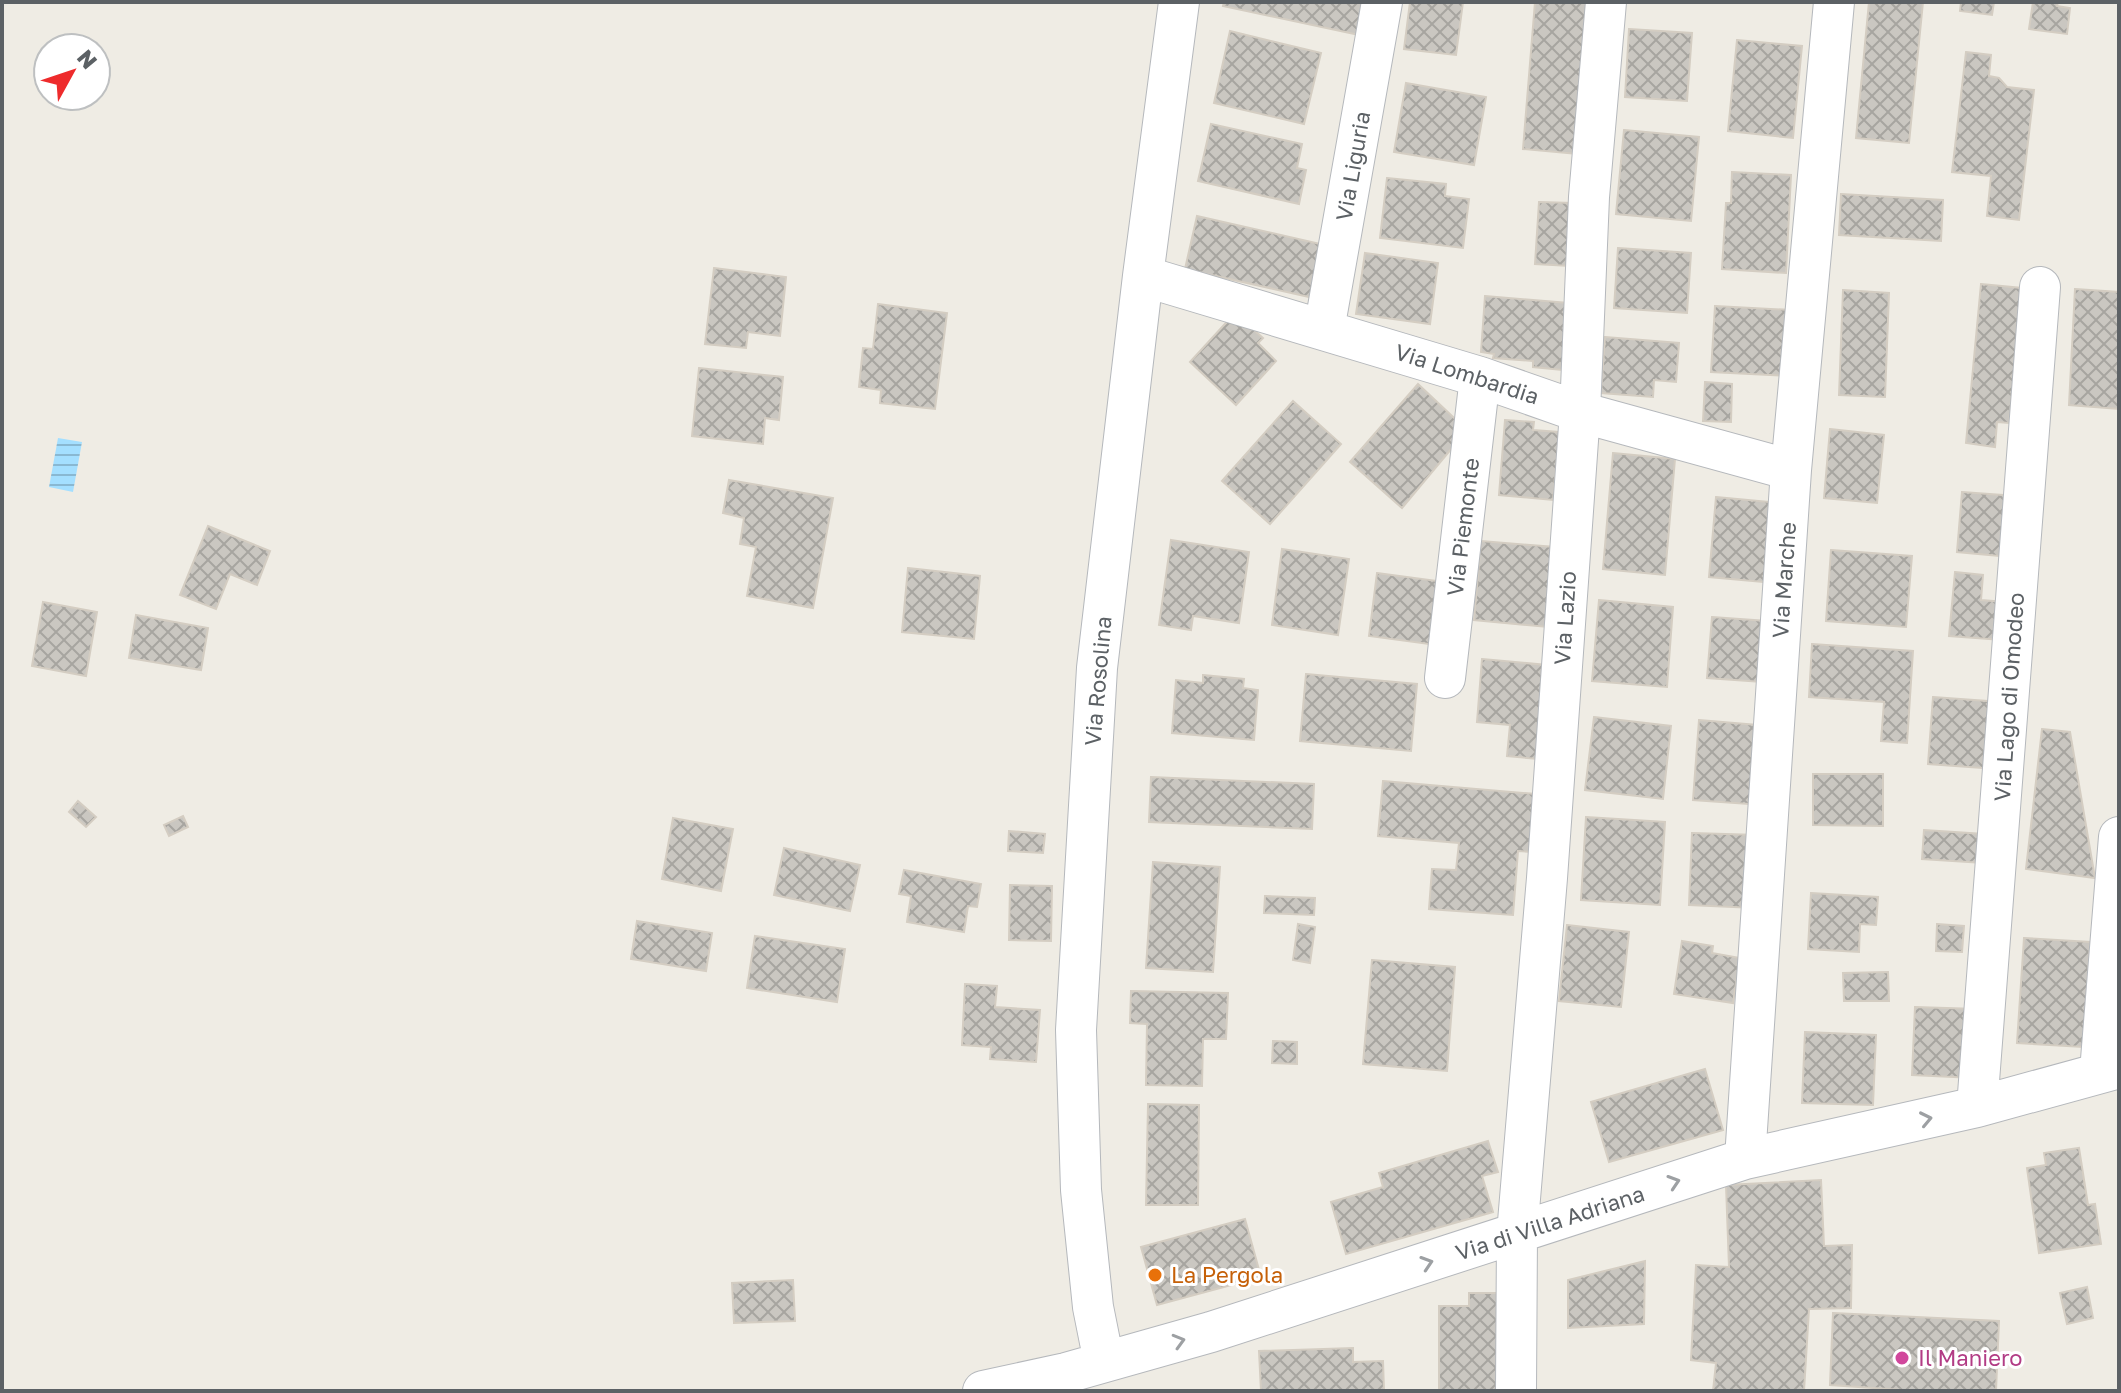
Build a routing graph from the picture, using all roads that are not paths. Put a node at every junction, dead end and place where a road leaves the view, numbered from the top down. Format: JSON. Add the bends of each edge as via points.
{"nodes":[{"id":1,"x":1179,"y":2,"type":"edge"},
{"id":2,"x":1382,"y":2,"type":"edge"},
{"id":3,"x":1606,"y":2,"type":"edge"},
{"id":4,"x":1834,"y":2,"type":"edge"},
{"id":5,"x":1143,"y":276,"type":"junction"},
{"id":6,"x":2040,"y":287,"type":"dead end"},
{"id":7,"x":1324,"y":330,"type":"junction"},
{"id":8,"x":1480,"y":377,"type":"junction"},
{"id":9,"x":1580,"y":412,"type":"junction"},
{"id":10,"x":1791,"y":470,"type":"junction"},
{"id":11,"x":1445,"y":678,"type":"dead end"},
{"id":12,"x":2119,"y":837,"type":"edge"},
{"id":13,"x":2110,"y":1070,"type":"edge"},
{"id":14,"x":1977,"y":1107,"type":"junction"},
{"id":15,"x":1745,"y":1159,"type":"junction"},
{"id":16,"x":1517,"y":1234,"type":"junction"},
{"id":17,"x":1104,"y":1362,"type":"junction"},
{"id":18,"x":983,"y":1391,"type":"edge"},
{"id":19,"x":1516,"y":1391,"type":"edge"}],
"edges":[{"from":1,"to":5,"type":"street","name":"Via Rosolina"},
{"from":2,"to":7,"type":"street","name":"Via Liguria"},
{"from":3,"to":9,"type":"street","name":"Via Lazio","via":[[1589,197]]},
{"from":4,"to":10,"type":"street","name":"Via Marche"},
{"from":5,"to":7,"type":"street","name":"Via Lombardia"},
{"from":5,"to":17,"type":"street","name":"Via Rosolina","via":[[1097,668],[1076,1030],[1083,1215]]},
{"from":6,"to":14,"type":"street","name":"Via Lago di Omodeo"},
{"from":7,"to":8,"type":"street","name":"Via Lombardia"},
{"from":8,"to":9,"type":"street","name":"Via Lombardia"},
{"from":8,"to":11,"type":"street","name":"Via Piemonte"},
{"from":9,"to":10,"type":"street","name":"Via Lombardia"},
{"from":9,"to":16,"type":"street","name":"Via Lazio"},
{"from":10,"to":15,"type":"street","name":"Via Marche"},
{"from":12,"to":13,"type":"street"},
{"from":13,"to":14,"type":"street","name":"Via di Villa Adriana"},
{"from":15,"to":14,"type":"street","name":"Via di Villa Adriana","one_way":true},
{"from":16,"to":15,"type":"street","name":"Via di Villa Adriana","one_way":true},
{"from":17,"to":16,"type":"street","name":"Via di Villa Adriana","one_way":true},
{"from":16,"to":19,"type":"street","name":"Via Lazio"},
{"from":17,"to":18,"type":"street","name":"Via di Villa Adriana"}]}
